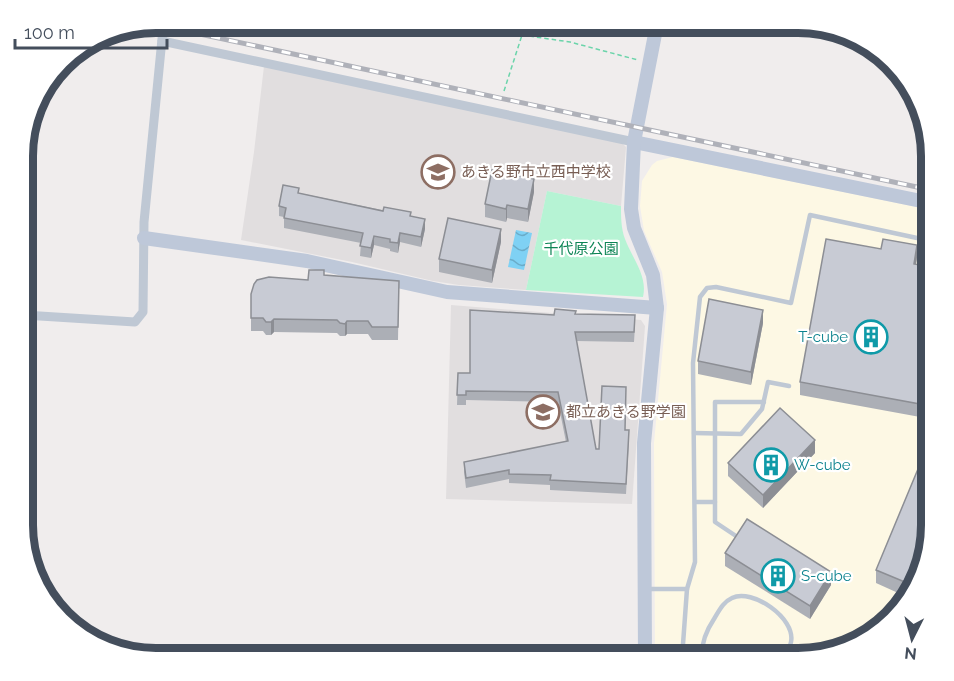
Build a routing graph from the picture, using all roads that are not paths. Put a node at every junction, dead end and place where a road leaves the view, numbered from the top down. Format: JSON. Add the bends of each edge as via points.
{"nodes":[{"id":1,"x":163,"y":33,"type":"edge"},
{"id":2,"x":656,"y":33,"type":"edge"},
{"id":3,"x":162,"y":41,"type":"junction"},
{"id":4,"x":634,"y":142,"type":"junction"},
{"id":5,"x":921,"y":201,"type":"edge"},
{"id":6,"x":144,"y":238,"type":"junction"},
{"id":7,"x":921,"y":239,"type":"edge"},
{"id":8,"x":657,"y":308,"type":"junction"},
{"id":9,"x":33,"y":316,"type":"edge"},
{"id":10,"x":789,"y":386,"type":"dead end"},
{"id":11,"x":764,"y":402,"type":"junction"},
{"id":12,"x":694,"y":433,"type":"junction"},
{"id":13,"x":715,"y":433,"type":"junction"},
{"id":14,"x":695,"y":502,"type":"junction"},
{"id":15,"x":715,"y":502,"type":"junction"},
{"id":16,"x":736,"y":536,"type":"edge"},
{"id":17,"x":645,"y":588,"type":"junction"},
{"id":18,"x":687,"y":589,"type":"junction"},
{"id":19,"x":645,"y":648,"type":"edge"},
{"id":20,"x":683,"y":648,"type":"edge"},
{"id":21,"x":703,"y":648,"type":"edge"},
{"id":22,"x":788,"y":648,"type":"edge"}],
"edges":[{"from":1,"to":3,"type":"street"},
{"from":2,"to":4,"type":"street"},
{"from":3,"to":4,"type":"street"},
{"from":3,"to":6,"type":"street"},
{"from":4,"to":5,"type":"street"},
{"from":4,"to":8,"type":"street","via":[[632,219],[653,275]]},
{"from":6,"to":8,"type":"street","via":[[307,261],[447,292]]},
{"from":6,"to":9,"type":"street","via":[[143,312],[135,322]]},
{"from":7,"to":12,"type":"lane","via":[[810,215],[791,303],[716,287],[702,292],[693,363]]},
{"from":8,"to":17,"type":"street","via":[[644,443]]},
{"from":10,"to":11,"type":"lane","via":[[768,382]]},
{"from":11,"to":13,"type":"lane","via":[[741,434]]},
{"from":11,"to":13,"type":"lane","via":[[716,402]]},
{"from":12,"to":13,"type":"lane"},
{"from":12,"to":14,"type":"lane"},
{"from":13,"to":15,"type":"lane"},
{"from":14,"to":15,"type":"lane"},
{"from":14,"to":18,"type":"lane","via":[[695,562]]},
{"from":15,"to":16,"type":"lane","via":[[715,522]]},
{"from":17,"to":18,"type":"lane"},
{"from":17,"to":19,"type":"street"},
{"from":18,"to":20,"type":"lane"},
{"from":21,"to":22,"type":"lane","via":[[705,634],[726,602],[750,596],[788,624]]}]}
